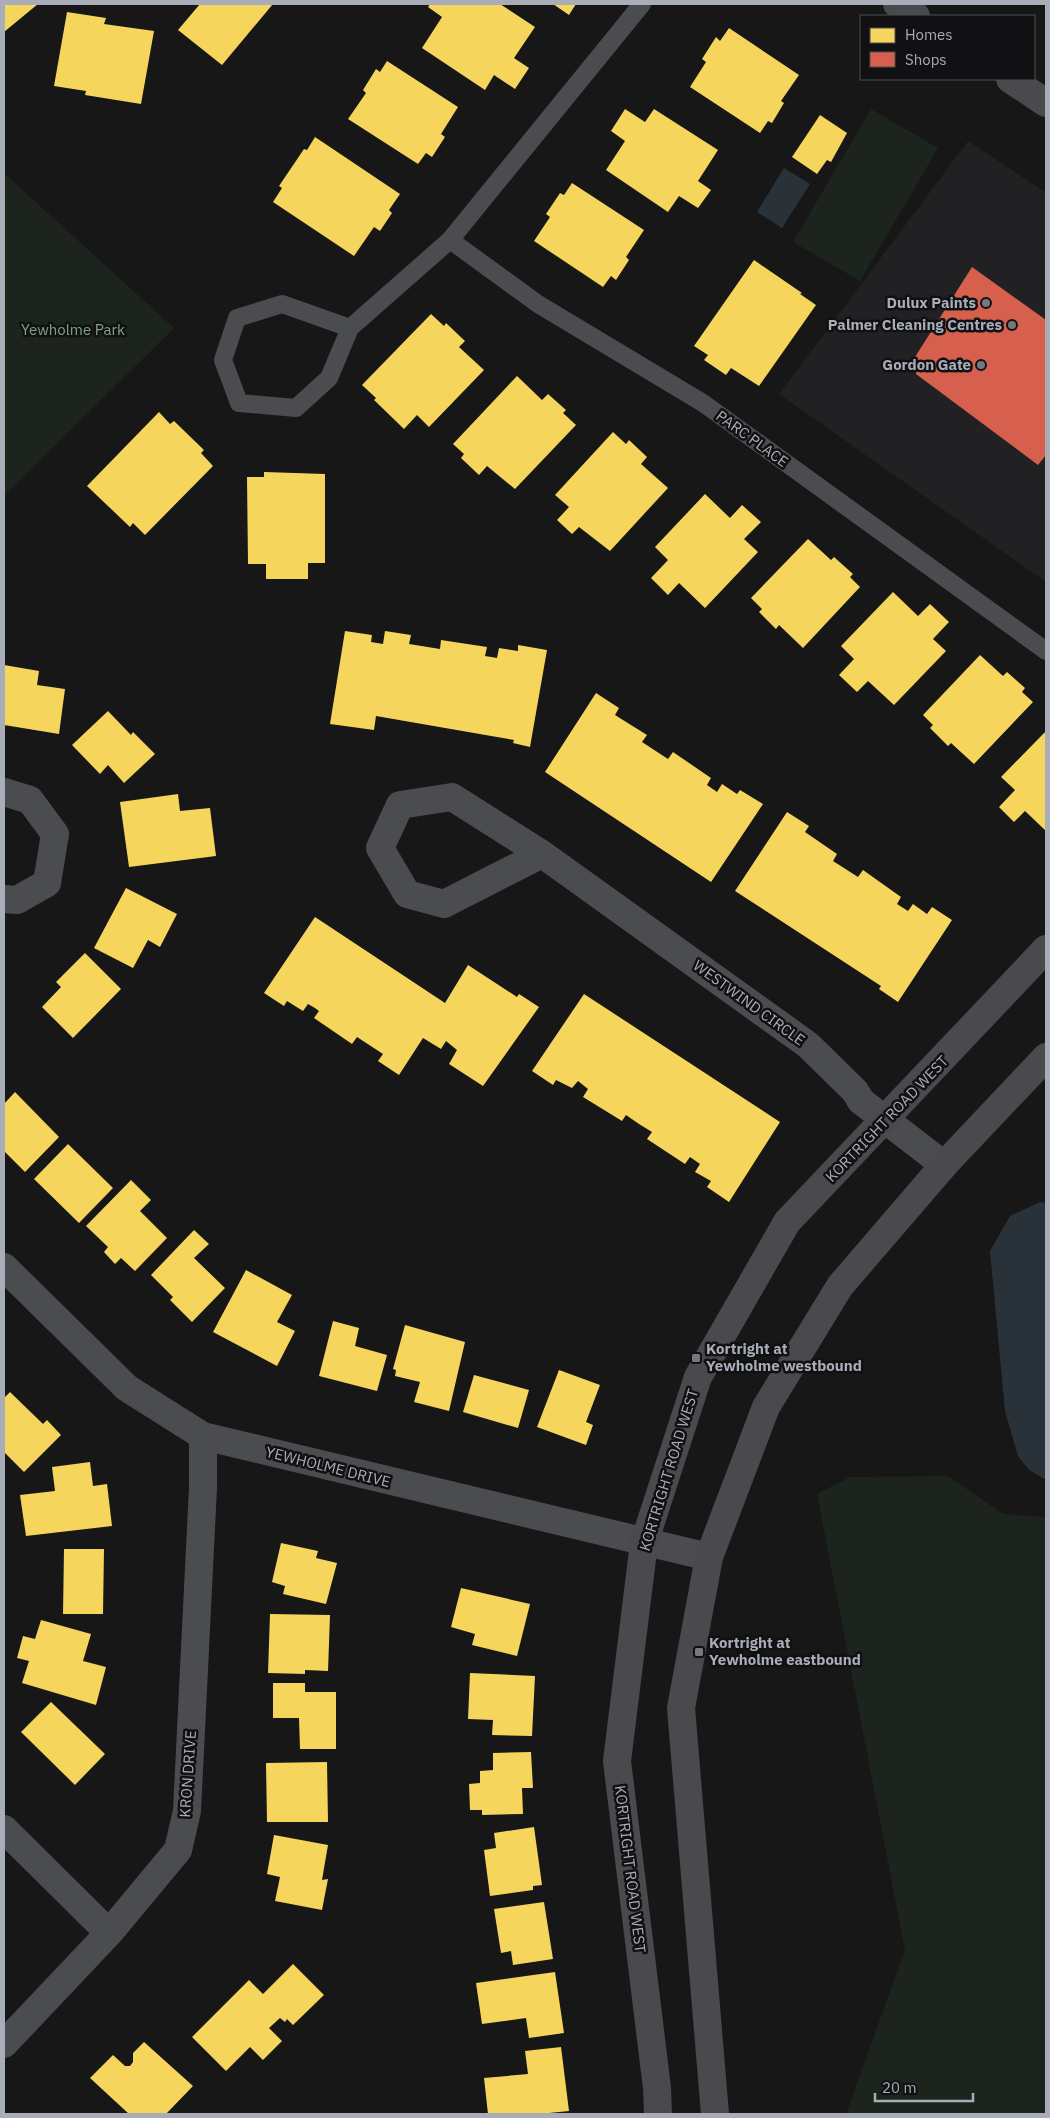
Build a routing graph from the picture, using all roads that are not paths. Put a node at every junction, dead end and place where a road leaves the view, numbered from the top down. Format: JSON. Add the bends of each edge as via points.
{"nodes":[{"id":1,"x":642,"y":4,"type":"edge"},
{"id":2,"x":897,"y":4,"type":"edge"},
{"id":3,"x":914,"y":15,"type":"edge"},
{"id":4,"x":1012,"y":80,"type":"edge"},
{"id":5,"x":1046,"y":102,"type":"edge"},
{"id":6,"x":450,"y":240,"type":"junction"},
{"id":7,"x":350,"y":328,"type":"junction"},
{"id":8,"x":1046,"y":652,"type":"edge"},
{"id":9,"x":4,"y":792,"type":"edge"},
{"id":10,"x":542,"y":854,"type":"junction"},
{"id":11,"x":4,"y":899,"type":"edge"},
{"id":12,"x":1046,"y":950,"type":"edge"},
{"id":13,"x":1046,"y":1057,"type":"edge"},
{"id":14,"x":886,"y":1121,"type":"junction"},
{"id":15,"x":944,"y":1165,"type":"junction"},
{"id":16,"x":4,"y":1267,"type":"edge"},
{"id":17,"x":203,"y":1436,"type":"junction"},
{"id":18,"x":644,"y":1543,"type":"junction"},
{"id":19,"x":709,"y":1557,"type":"junction"},
{"id":20,"x":4,"y":1829,"type":"edge"},
{"id":21,"x":109,"y":1933,"type":"junction"},
{"id":22,"x":4,"y":2044,"type":"edge"},
{"id":23,"x":658,"y":2114,"type":"edge"},
{"id":24,"x":715,"y":2114,"type":"edge"}],
"edges":[{"from":1,"to":6,"type":"lane"},
{"from":2,"to":3,"type":"street"},
{"from":4,"to":5,"type":"street"},
{"from":6,"to":7,"type":"lane"},
{"from":6,"to":8,"type":"lane","name":"PARC PLACE","via":[[538,304],[703,403]]},
{"from":7,"to":7,"type":"lane","via":[[329,378],[296,408],[239,403],[223,360],[237,318],[282,304]]},
{"from":9,"to":11,"type":"street","via":[[30,800],[55,834],[47,883],[17,900]]},
{"from":10,"to":10,"type":"street","name":"WESTWIND CIRCLE","via":[[452,797],[400,806],[380,848],[407,894],[444,904]]},
{"from":10,"to":14,"type":"street","name":"WESTWIND CIRCLE","via":[[808,1045],[855,1091],[861,1101]]},
{"from":12,"to":14,"type":"street","name":"KORTRIGHT ROAD WEST"},
{"from":13,"to":15,"type":"street"},
{"from":14,"to":15,"type":"street","name":"WESTWIND CIRCLE"},
{"from":14,"to":18,"type":"street","name":"KORTRIGHT ROAD WEST","via":[[787,1222],[698,1377]]},
{"from":15,"to":19,"type":"street","via":[[840,1286],[766,1407]]},
{"from":16,"to":17,"type":"street","name":"YEWHOLME DRIVE","via":[[127,1388]]},
{"from":17,"to":18,"type":"street","name":"YEWHOLME DRIVE"},
{"from":17,"to":21,"type":"street","name":"KRON DRIVE","via":[[187,1811],[178,1850]]},
{"from":18,"to":19,"type":"street","name":"YEWHOLME DRIVE"},
{"from":18,"to":23,"type":"street","name":"KORTRIGHT ROAD WEST","via":[[617,1761]]},
{"from":19,"to":24,"type":"street","via":[[681,1708]]},
{"from":20,"to":21,"type":"street"},
{"from":21,"to":22,"type":"street","name":"KRON DRIVE"}]}
